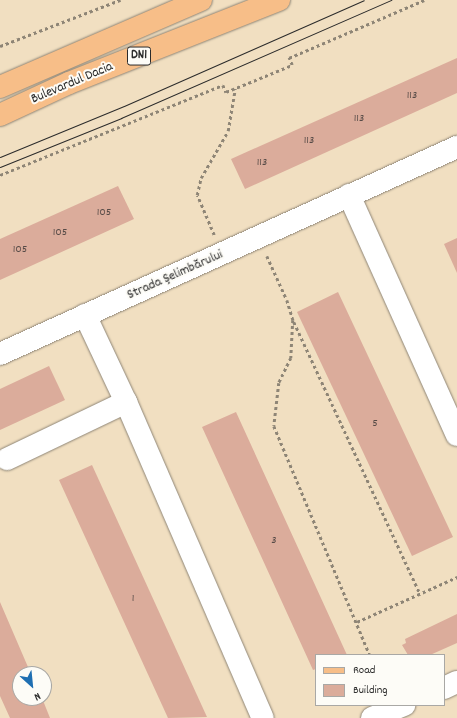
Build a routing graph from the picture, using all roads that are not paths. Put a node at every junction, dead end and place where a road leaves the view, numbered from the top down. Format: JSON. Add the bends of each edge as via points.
{"nodes":[{"id":1,"x":201,"y":0,"type":"edge"},
{"id":2,"x":279,"y":0,"type":"edge"},
{"id":3,"x":80,"y":52,"type":"junction"},
{"id":4,"x":0,"y":75,"type":"edge"},
{"id":5,"x":0,"y":87,"type":"edge"},
{"id":6,"x":0,"y":115,"type":"edge"},
{"id":7,"x":457,"y":147,"type":"edge"},
{"id":8,"x":349,"y":195,"type":"junction"},
{"id":9,"x":85,"y":315,"type":"junction"},
{"id":10,"x":0,"y":354,"type":"edge"},
{"id":11,"x":126,"y":402,"type":"junction"},
{"id":12,"x":457,"y":435,"type":"edge"},
{"id":13,"x":7,"y":459,"type":"dead end"},
{"id":14,"x":457,"y":682,"type":"edge"},
{"id":15,"x":445,"y":688,"type":"edge"},
{"id":16,"x":402,"y":706,"type":"edge"},
{"id":17,"x":403,"y":706,"type":"edge"},
{"id":18,"x":263,"y":718,"type":"edge"},
{"id":19,"x":372,"y":718,"type":"edge"},
{"id":20,"x":396,"y":718,"type":"edge"}],
"edges":[{"from":1,"to":3,"type":"main road","name":"Bulevardul Dacia","number":"DN1"},
{"from":2,"to":6,"type":"main road","name":"Bulevardul Dacia","number":"DN1","via":[[69,83]]},
{"from":3,"to":4,"type":"main road","number":"DN1"},
{"from":3,"to":5,"type":"main road","name":"Bulevardul Dacia","number":"DN1"},
{"from":7,"to":8,"type":"street","name":"Strada Șelimbărului"},
{"from":8,"to":9,"type":"street","name":"Strada Șelimbărului"},
{"from":8,"to":12,"type":"street"},
{"from":9,"to":10,"type":"street","name":"Strada Șelimbărului"},
{"from":9,"to":11,"type":"street"},
{"from":11,"to":13,"type":"street"},
{"from":11,"to":18,"type":"street"},
{"from":14,"to":15,"type":"street"},
{"from":16,"to":19,"type":"street"},
{"from":17,"to":20,"type":"street"}]}
